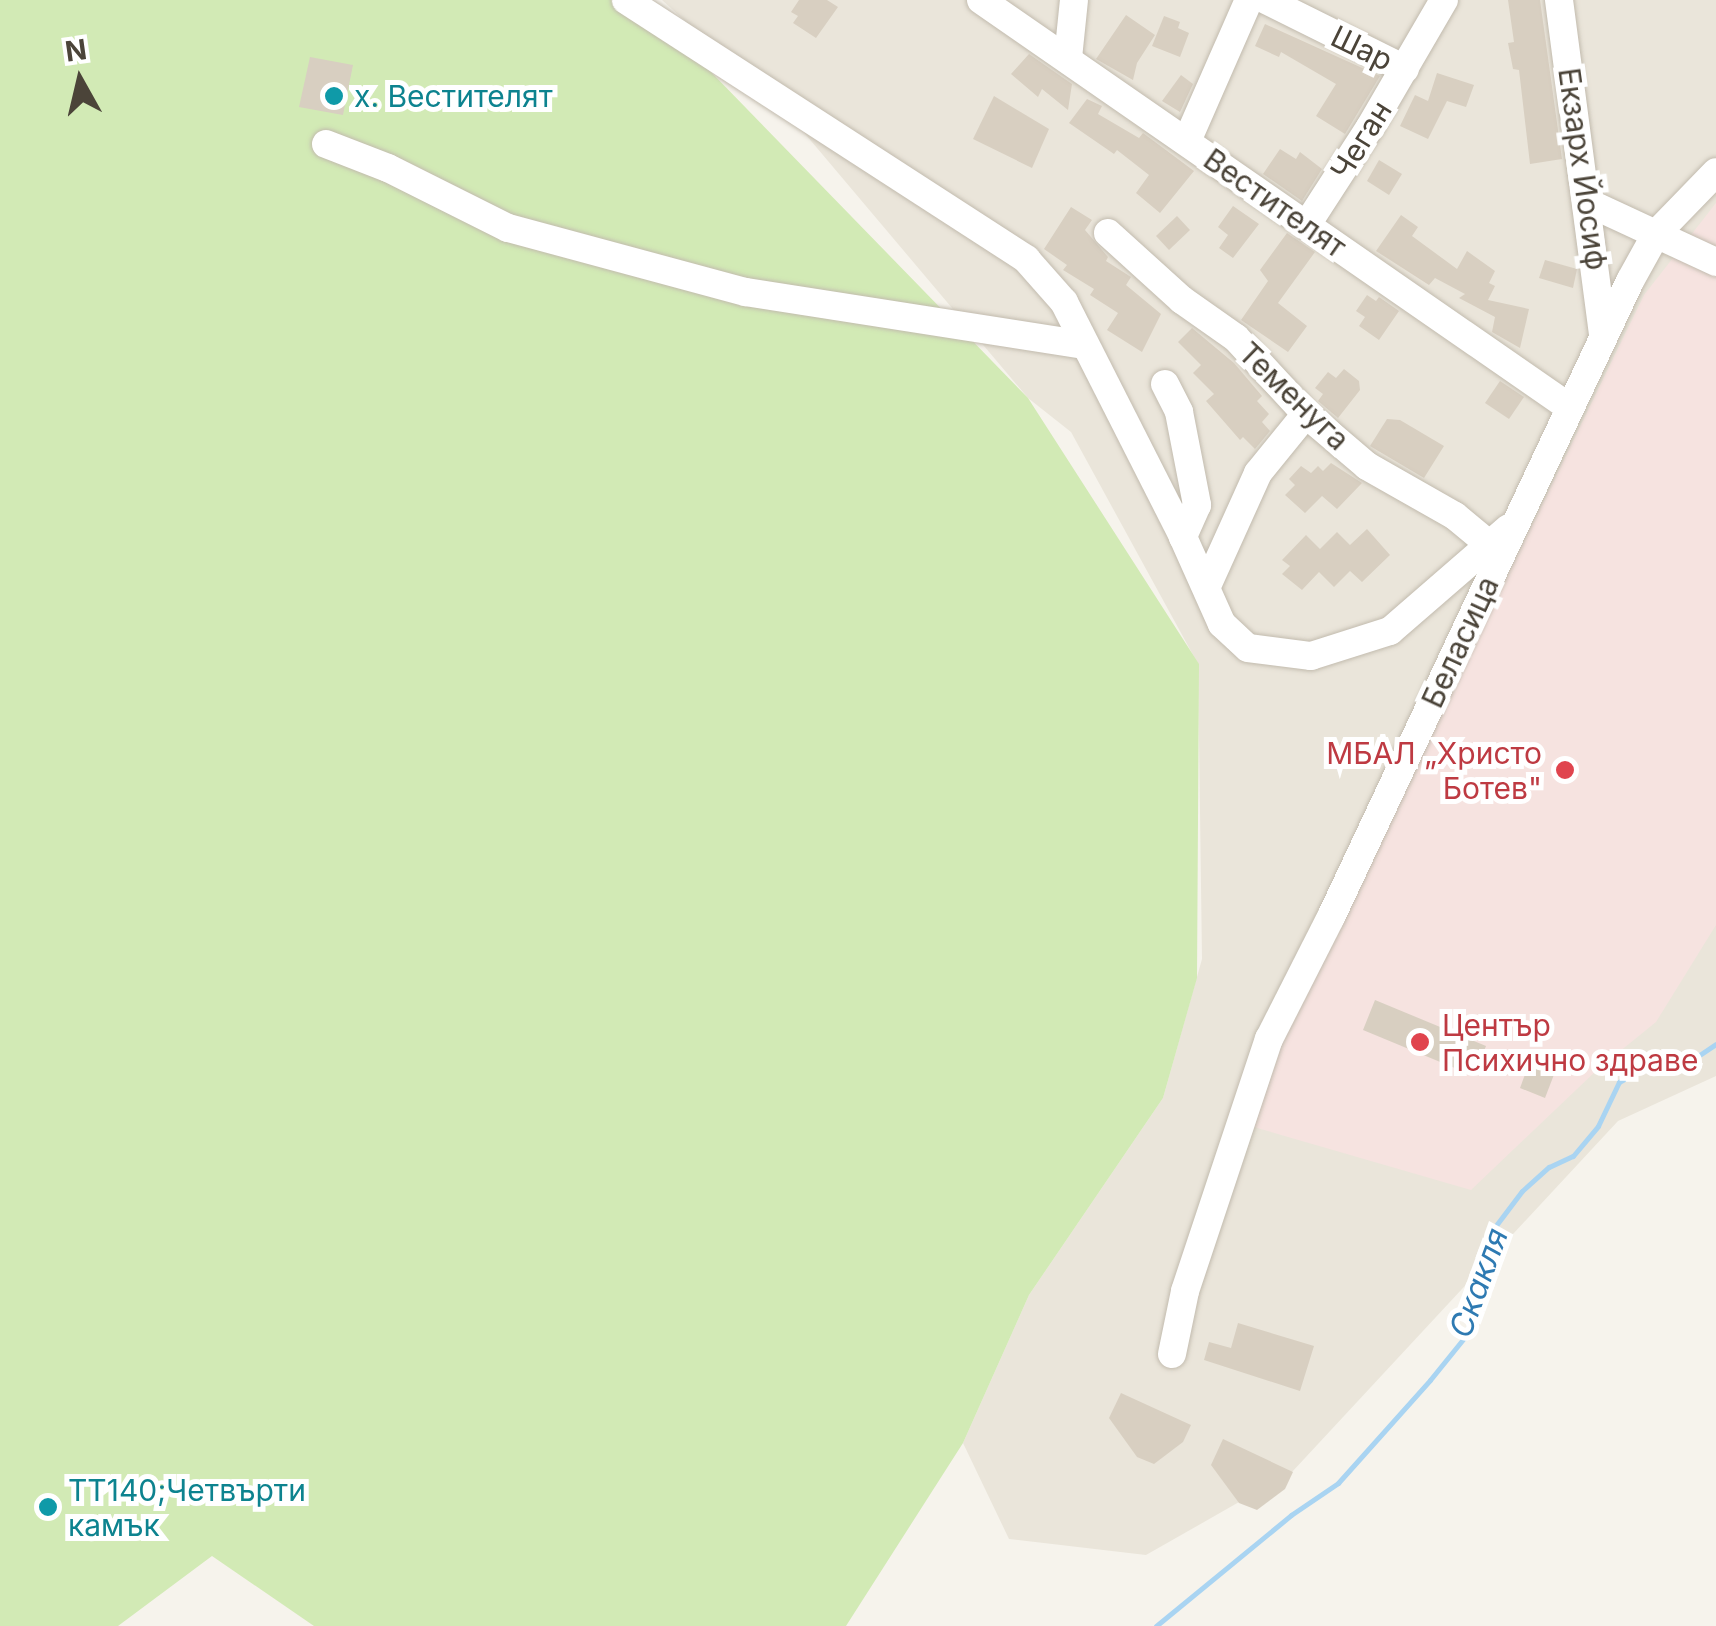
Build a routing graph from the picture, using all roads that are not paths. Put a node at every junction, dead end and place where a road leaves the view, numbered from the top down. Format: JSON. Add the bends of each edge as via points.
{"nodes":[{"id":1,"x":626,"y":0,"type":"edge"},
{"id":2,"x":981,"y":0,"type":"edge"},
{"id":3,"x":1074,"y":0,"type":"edge"},
{"id":4,"x":1249,"y":0,"type":"edge"},
{"id":5,"x":1266,"y":0,"type":"edge"},
{"id":6,"x":1444,"y":0,"type":"edge"},
{"id":7,"x":1560,"y":0,"type":"edge"},
{"id":8,"x":1068,"y":58,"type":"junction"},
{"id":9,"x":1405,"y":69,"type":"junction"},
{"id":10,"x":1187,"y":141,"type":"junction"},
{"id":11,"x":326,"y":144,"type":"dead end"},
{"id":12,"x":1716,"y":172,"type":"edge"},
{"id":13,"x":1589,"y":203,"type":"junction"},
{"id":14,"x":1306,"y":226,"type":"junction"},
{"id":15,"x":1108,"y":233,"type":"dead end"},
{"id":16,"x":1656,"y":234,"type":"junction"},
{"id":17,"x":1716,"y":262,"type":"edge"},
{"id":18,"x":1603,"y":339,"type":"junction"},
{"id":19,"x":1083,"y":345,"type":"junction"},
{"id":20,"x":1165,"y":384,"type":"dead end"},
{"id":21,"x":1569,"y":407,"type":"junction"},
{"id":22,"x":1306,"y":414,"type":"junction"},
{"id":23,"x":1518,"y":520,"type":"junction"},
{"id":24,"x":1183,"y":537,"type":"junction"},
{"id":25,"x":1490,"y":545,"type":"junction"},
{"id":26,"x":1207,"y":586,"type":"junction"},
{"id":27,"x":1172,"y":1354,"type":"dead end"}],
"edges":[{"from":1,"to":19,"type":"street","via":[[1026,259],[1064,302]]},
{"from":2,"to":8,"type":"street","name":"Вестителят"},
{"from":3,"to":8,"type":"street"},
{"from":4,"to":10,"type":"street"},
{"from":5,"to":9,"type":"street","name":"Шар"},
{"from":6,"to":9,"type":"street","name":"Чеган"},
{"from":7,"to":13,"type":"street","name":"Екзарх Йосиф"},
{"from":8,"to":10,"type":"street","name":"Вестителят"},
{"from":9,"to":14,"type":"street","name":"Чеган"},
{"from":10,"to":14,"type":"street","name":"Вестителят"},
{"from":11,"to":19,"type":"street","via":[[508,228],[746,292]]},
{"from":12,"to":16,"type":"street","name":"Беласица"},
{"from":13,"to":16,"type":"street"},
{"from":13,"to":18,"type":"street","name":"Екзарх Йосиф"},
{"from":14,"to":21,"type":"street","name":"Вестителят"},
{"from":15,"to":22,"type":"street","name":"Теменуга","via":[[1236,338]]},
{"from":16,"to":17,"type":"street"},
{"from":16,"to":18,"type":"street","name":"Беласица"},
{"from":18,"to":21,"type":"street","name":"Беласица"},
{"from":19,"to":24,"type":"street"},
{"from":20,"to":24,"type":"street","via":[[1179,412],[1197,505]]},
{"from":21,"to":23,"type":"street","name":"Беласица"},
{"from":22,"to":25,"type":"street","name":"Теменуга","via":[[1367,466],[1456,516]]},
{"from":22,"to":26,"type":"street","via":[[1258,473]]},
{"from":23,"to":25,"type":"street"},
{"from":23,"to":27,"type":"street","name":"Беласица","via":[[1268,1039],[1185,1290]]},
{"from":24,"to":26,"type":"street"},
{"from":25,"to":26,"type":"street","via":[[1390,631],[1311,656],[1248,648],[1222,624]]}]}
